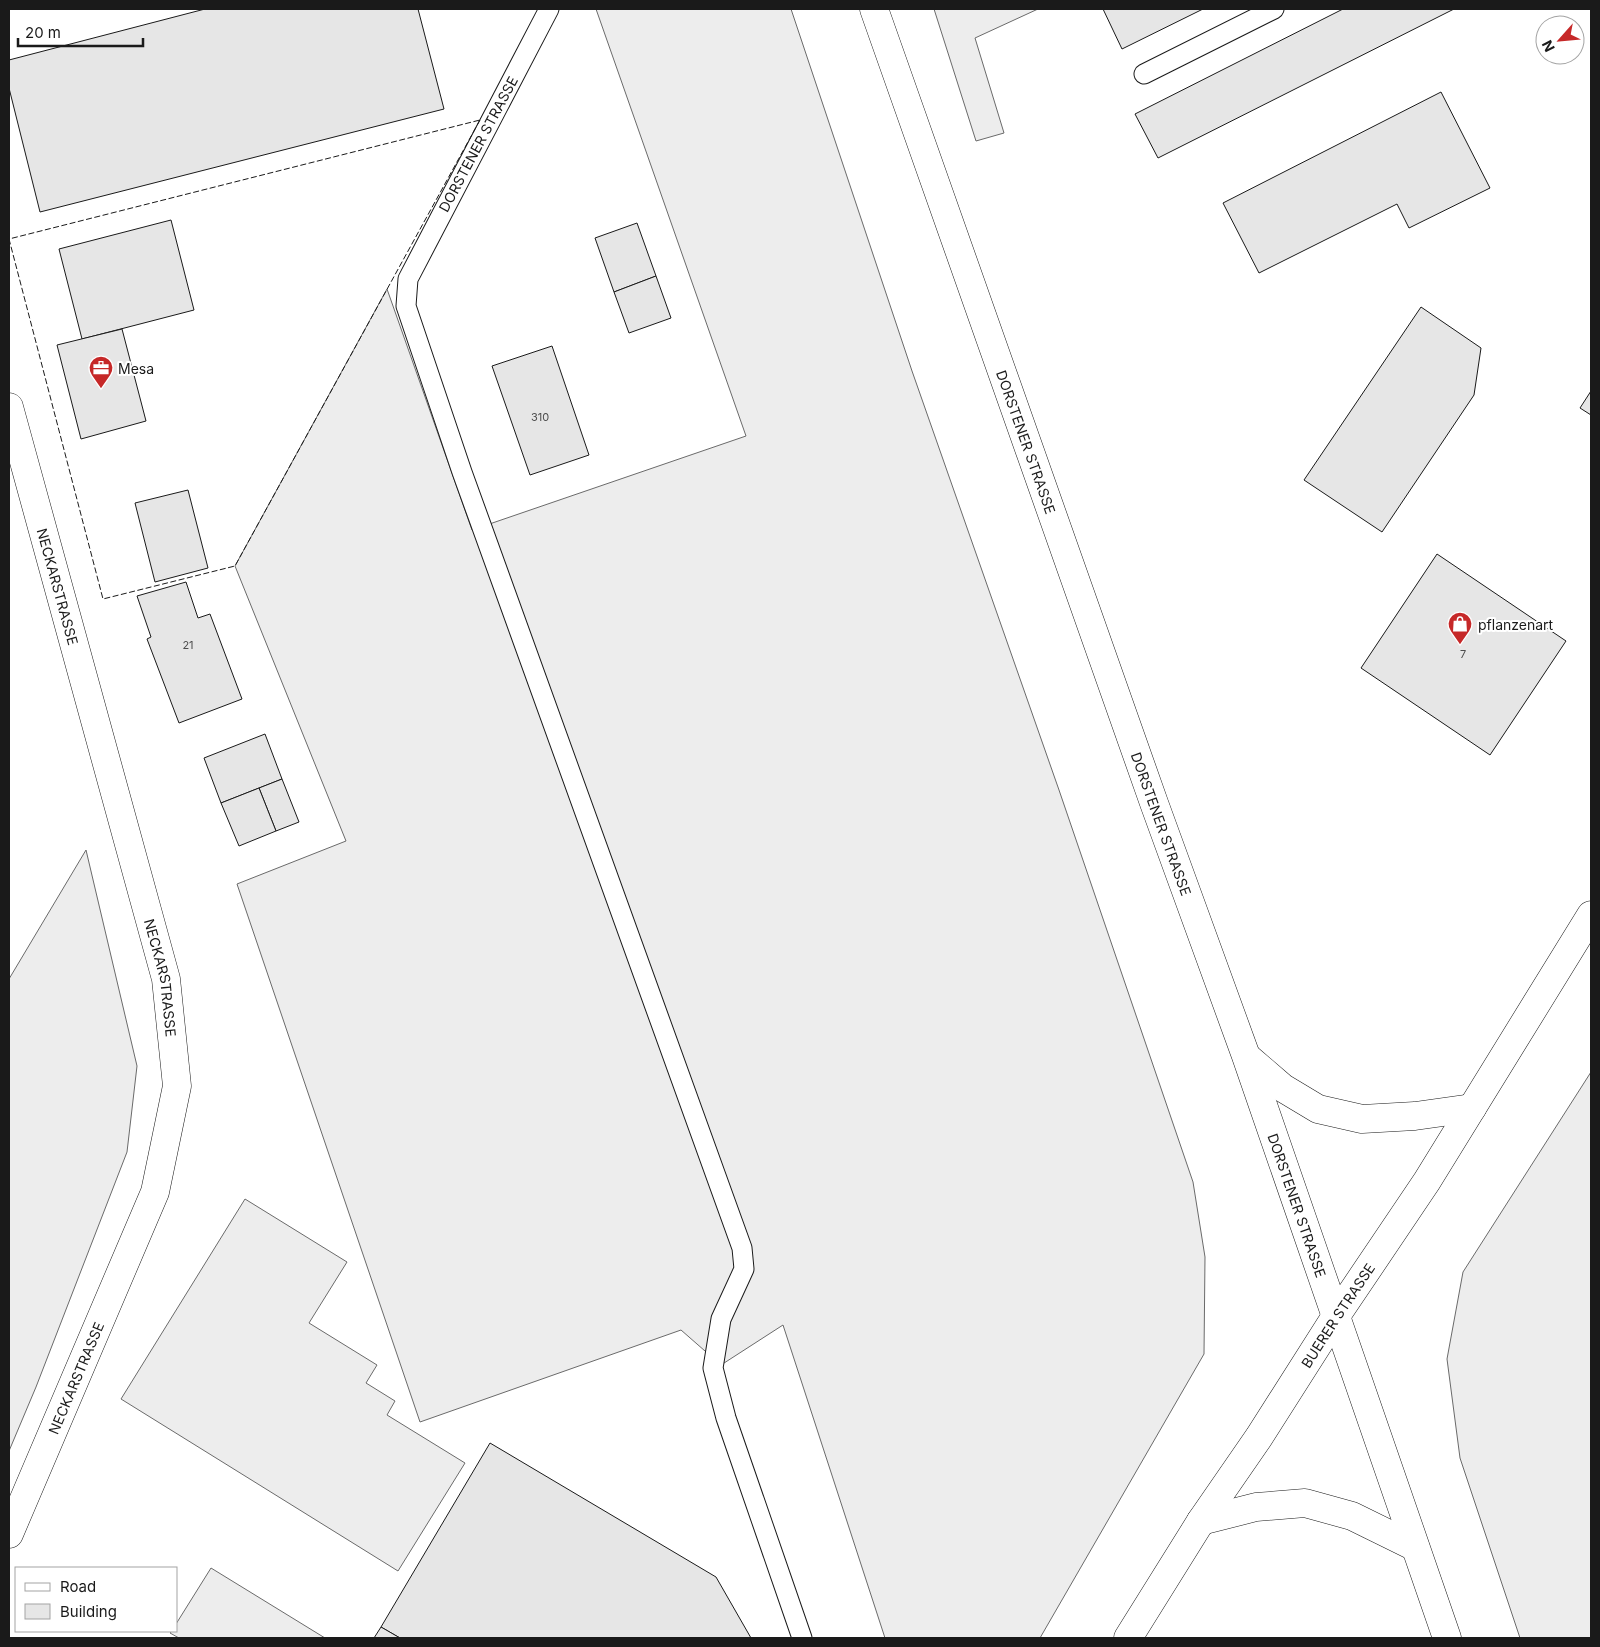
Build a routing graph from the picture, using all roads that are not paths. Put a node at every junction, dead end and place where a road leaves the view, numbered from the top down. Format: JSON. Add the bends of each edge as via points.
{"nodes":[{"id":1,"x":548,"y":9,"type":"edge"},
{"id":2,"x":874,"y":9,"type":"edge"},
{"id":3,"x":1274,"y":9,"type":"edge"},
{"id":4,"x":1144,"y":74,"type":"dead end"},
{"id":5,"x":9,"y":407,"type":"edge"},
{"id":6,"x":1591,"y":915,"type":"edge"},
{"id":7,"x":1246,"y":1056,"type":"junction"},
{"id":8,"x":1472,"y":1108,"type":"junction"},
{"id":9,"x":1336,"y":1316,"type":"junction"},
{"id":10,"x":1201,"y":1521,"type":"junction"},
{"id":11,"x":9,"y":1534,"type":"edge"},
{"id":12,"x":1415,"y":1547,"type":"junction"},
{"id":13,"x":802,"y":1638,"type":"edge"},
{"id":14,"x":1128,"y":1638,"type":"edge"},
{"id":15,"x":1447,"y":1638,"type":"edge"}],
"edges":[{"from":1,"to":13,"type":"lane","name":"DORSTENER STRASSE","via":[[408,279],[406,306],[462,472],[742,1248],[744,1269],[721,1319],[713,1368],[726,1418]]},
{"from":2,"to":7,"type":"main road","name":"DORSTENER STRASSE"},
{"from":3,"to":4,"type":"lane"},
{"from":5,"to":11,"type":"main road","name":"NECKARSTRASSE","via":[[166,979],[177,1086],[155,1192]]},
{"from":6,"to":8,"type":"main road","name":"BUERER STRASSE"},
{"from":7,"to":8,"type":"main road","via":[[1282,1088],[1318,1109],[1362,1119]]},
{"from":7,"to":9,"type":"main road","name":"DORSTENER STRASSE"},
{"from":8,"to":9,"type":"main road","name":"BUERER STRASSE"},
{"from":9,"to":10,"type":"main road","name":"BUERER STRASSE"},
{"from":9,"to":12,"type":"main road","name":"DORSTENER STRASSE"},
{"from":10,"to":12,"type":"main road","via":[[1256,1507],[1305,1503],[1352,1516]]},
{"from":10,"to":14,"type":"main road","name":"BUERER STRASSE"},
{"from":12,"to":15,"type":"main road","name":"DORSTENER STRASSE"}]}
